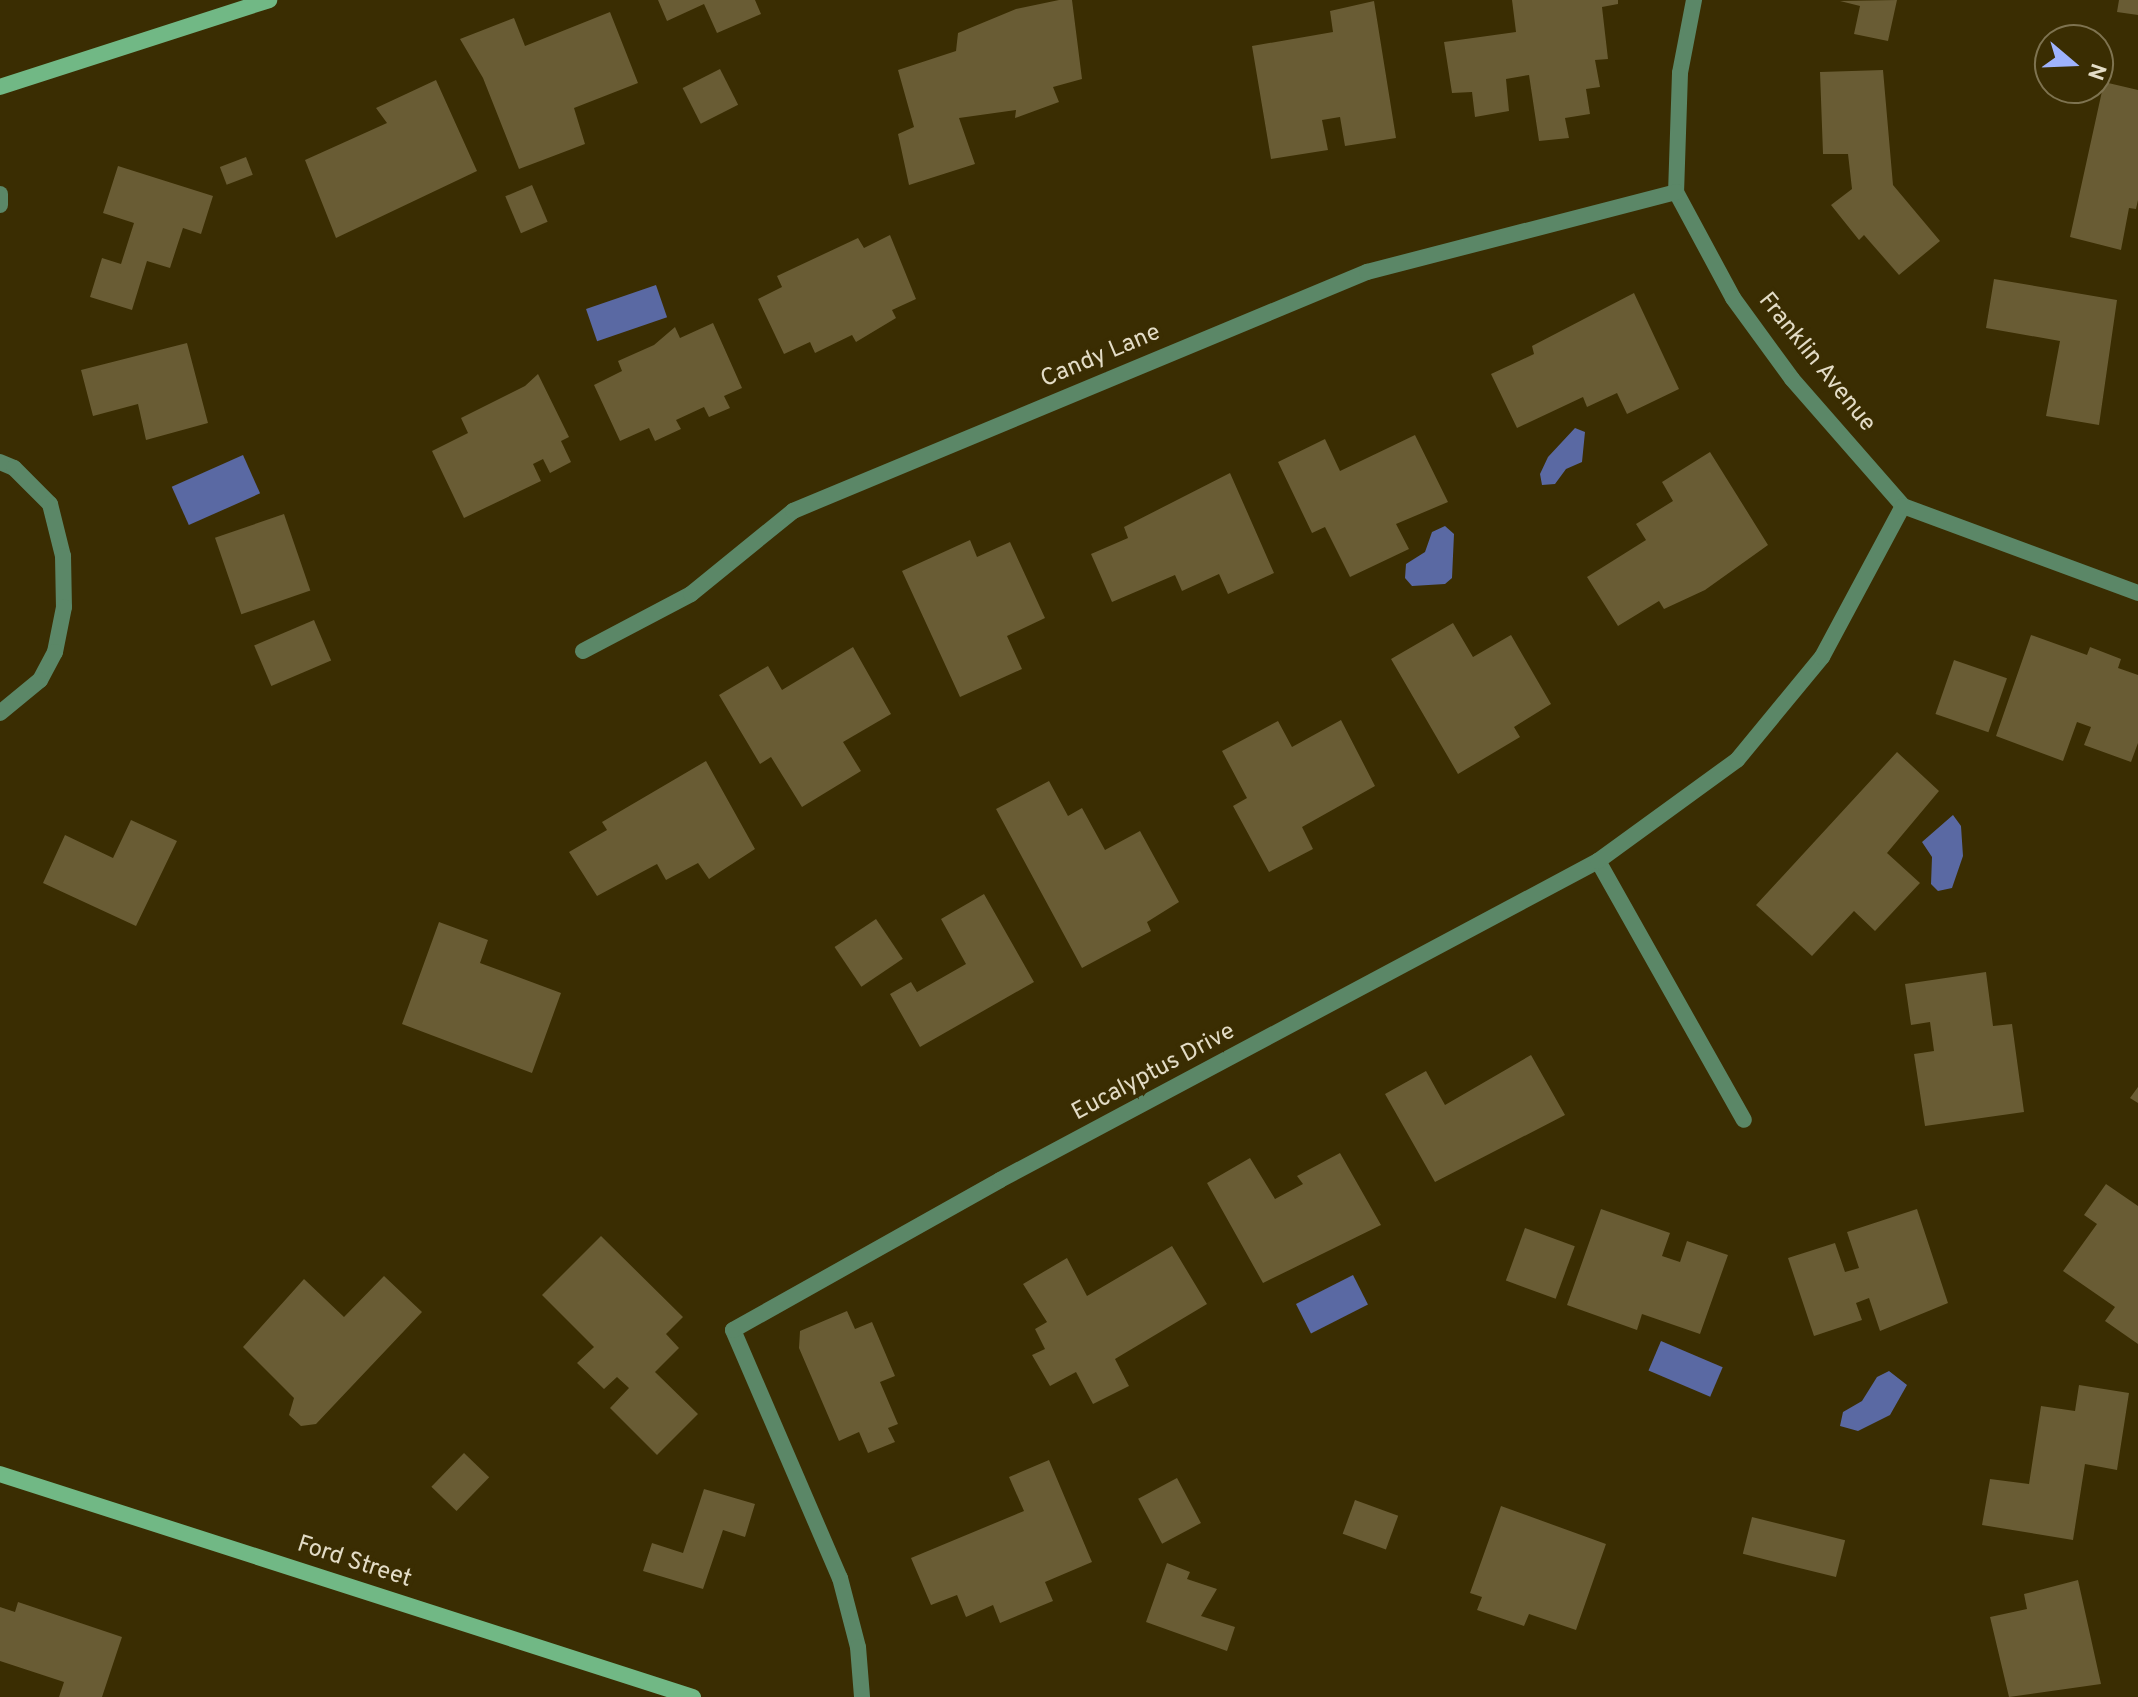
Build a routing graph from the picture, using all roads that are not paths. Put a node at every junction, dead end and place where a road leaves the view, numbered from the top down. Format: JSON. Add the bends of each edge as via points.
{"nodes":[{"id":1,"x":269,"y":0,"type":"edge"},
{"id":2,"x":1694,"y":0,"type":"edge"},
{"id":3,"x":0,"y":87,"type":"edge"},
{"id":4,"x":1676,"y":192,"type":"junction"},
{"id":5,"x":0,"y":194,"type":"edge"},
{"id":6,"x":0,"y":205,"type":"edge"},
{"id":7,"x":0,"y":462,"type":"edge"},
{"id":8,"x":1903,"y":506,"type":"junction"},
{"id":9,"x":2138,"y":593,"type":"edge"},
{"id":10,"x":583,"y":651,"type":"dead end"},
{"id":11,"x":0,"y":713,"type":"edge"},
{"id":12,"x":1598,"y":861,"type":"junction"},
{"id":13,"x":1744,"y":1120,"type":"dead end"},
{"id":14,"x":0,"y":1474,"type":"edge"},
{"id":15,"x":672,"y":1694,"type":"edge"},
{"id":16,"x":693,"y":1697,"type":"edge"},
{"id":17,"x":862,"y":1697,"type":"edge"}],
"edges":[{"from":1,"to":3,"type":"street"},
{"from":2,"to":4,"type":"street","via":[[1680,73]]},
{"from":4,"to":8,"type":"street","name":"Franklin Avenue","via":[[1733,298],[1792,379]]},
{"from":4,"to":10,"type":"street","name":"Candy Lane","via":[[1367,272],[793,511],[691,594]]},
{"from":5,"to":6,"type":"street"},
{"from":7,"to":11,"type":"street","via":[[14,468],[50,504],[63,556],[64,607],[55,652],[40,680]]},
{"from":8,"to":9,"type":"street","name":"Franklin Avenue"},
{"from":8,"to":12,"type":"street","name":"Eucalyptus Drive","via":[[1822,657],[1737,760]]},
{"from":12,"to":13,"type":"street"},
{"from":12,"to":17,"type":"street","name":"Eucalyptus Drive","via":[[1000,1180],[733,1330],[840,1578],[858,1647]]},
{"from":14,"to":15,"type":"street","name":"Ford Street"},
{"from":15,"to":16,"type":"street","name":"Ford Street"}]}
